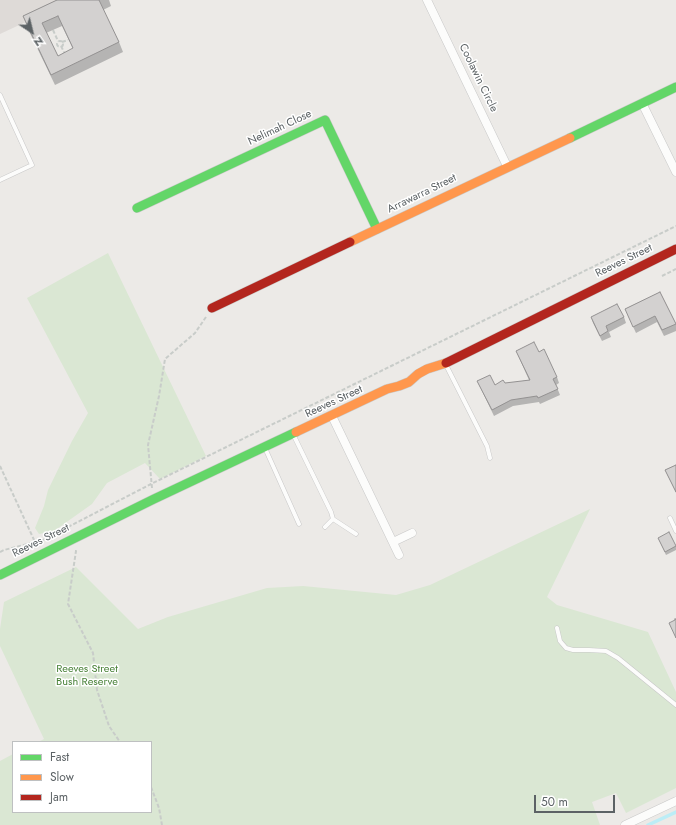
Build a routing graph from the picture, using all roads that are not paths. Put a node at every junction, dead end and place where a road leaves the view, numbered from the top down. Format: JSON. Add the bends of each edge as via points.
{"nodes":[{"id":1,"x":428,"y":0,"type":"edge"},
{"id":2,"x":676,"y":86,"type":"edge"},
{"id":3,"x":0,"y":95,"type":"edge"},
{"id":4,"x":642,"y":103,"type":"junction"},
{"id":5,"x":507,"y":166,"type":"junction"},
{"id":6,"x":676,"y":172,"type":"edge"},
{"id":7,"x":0,"y":180,"type":"edge"},
{"id":8,"x":137,"y":208,"type":"dead end"},
{"id":9,"x":377,"y":229,"type":"junction"},
{"id":10,"x":676,"y":249,"type":"edge"},
{"id":11,"x":212,"y":308,"type":"road end"},
{"id":12,"x":446,"y":363,"type":"junction"},
{"id":13,"x":332,"y":416,"type":"junction"},
{"id":14,"x":293,"y":434,"type":"junction"},
{"id":15,"x":264,"y":447,"type":"junction"},
{"id":16,"x":490,"y":458,"type":"dead end"},
{"id":17,"x":670,"y":518,"type":"dead end"},
{"id":18,"x":333,"y":519,"type":"junction"},
{"id":19,"x":299,"y":524,"type":"dead end"},
{"id":20,"x":325,"y":527,"type":"dead end"},
{"id":21,"x":676,"y":531,"type":"edge"},
{"id":22,"x":412,"y":533,"type":"dead end"},
{"id":23,"x":356,"y":534,"type":"dead end"},
{"id":24,"x":393,"y":542,"type":"junction"},
{"id":25,"x":399,"y":555,"type":"dead end"},
{"id":26,"x":0,"y":575,"type":"edge"},
{"id":27,"x":557,"y":628,"type":"dead end"},
{"id":28,"x":676,"y":705,"type":"edge"},
{"id":29,"x":676,"y":801,"type":"edge"},
{"id":30,"x":625,"y":825,"type":"edge"}],
"edges":[{"from":1,"to":5,"type":"street","name":"Coolawin Circle"},
{"from":2,"to":4,"type":"street"},
{"from":3,"to":7,"type":"lane","via":[[32,165]]},
{"from":4,"to":5,"type":"street","name":"Arrawarra Street"},
{"from":4,"to":6,"type":"street"},
{"from":5,"to":9,"type":"street","name":"Arrawarra Street"},
{"from":8,"to":9,"type":"street","name":"Nelimah Close","via":[[325,120]]},
{"from":9,"to":11,"type":"street","name":"Arrawarra Street"},
{"from":10,"to":12,"type":"street","name":"Reeves Street"},
{"from":12,"to":13,"type":"street","name":"Reeves Street","via":[[427,369],[409,382]]},
{"from":12,"to":16,"type":"lane","via":[[487,446]]},
{"from":13,"to":14,"type":"street","name":"Reeves Street"},
{"from":13,"to":24,"type":"street"},
{"from":14,"to":15,"type":"street","name":"Reeves Street"},
{"from":14,"to":18,"type":"lane"},
{"from":15,"to":19,"type":"lane"},
{"from":15,"to":26,"type":"street","name":"Reeves Street"},
{"from":17,"to":21,"type":"lane"},
{"from":18,"to":20,"type":"lane"},
{"from":18,"to":23,"type":"lane"},
{"from":22,"to":24,"type":"street"},
{"from":24,"to":25,"type":"street"},
{"from":27,"to":28,"type":"lane","via":[[560,641],[566,648],[606,651]]},
{"from":29,"to":30,"type":"street"}]}
